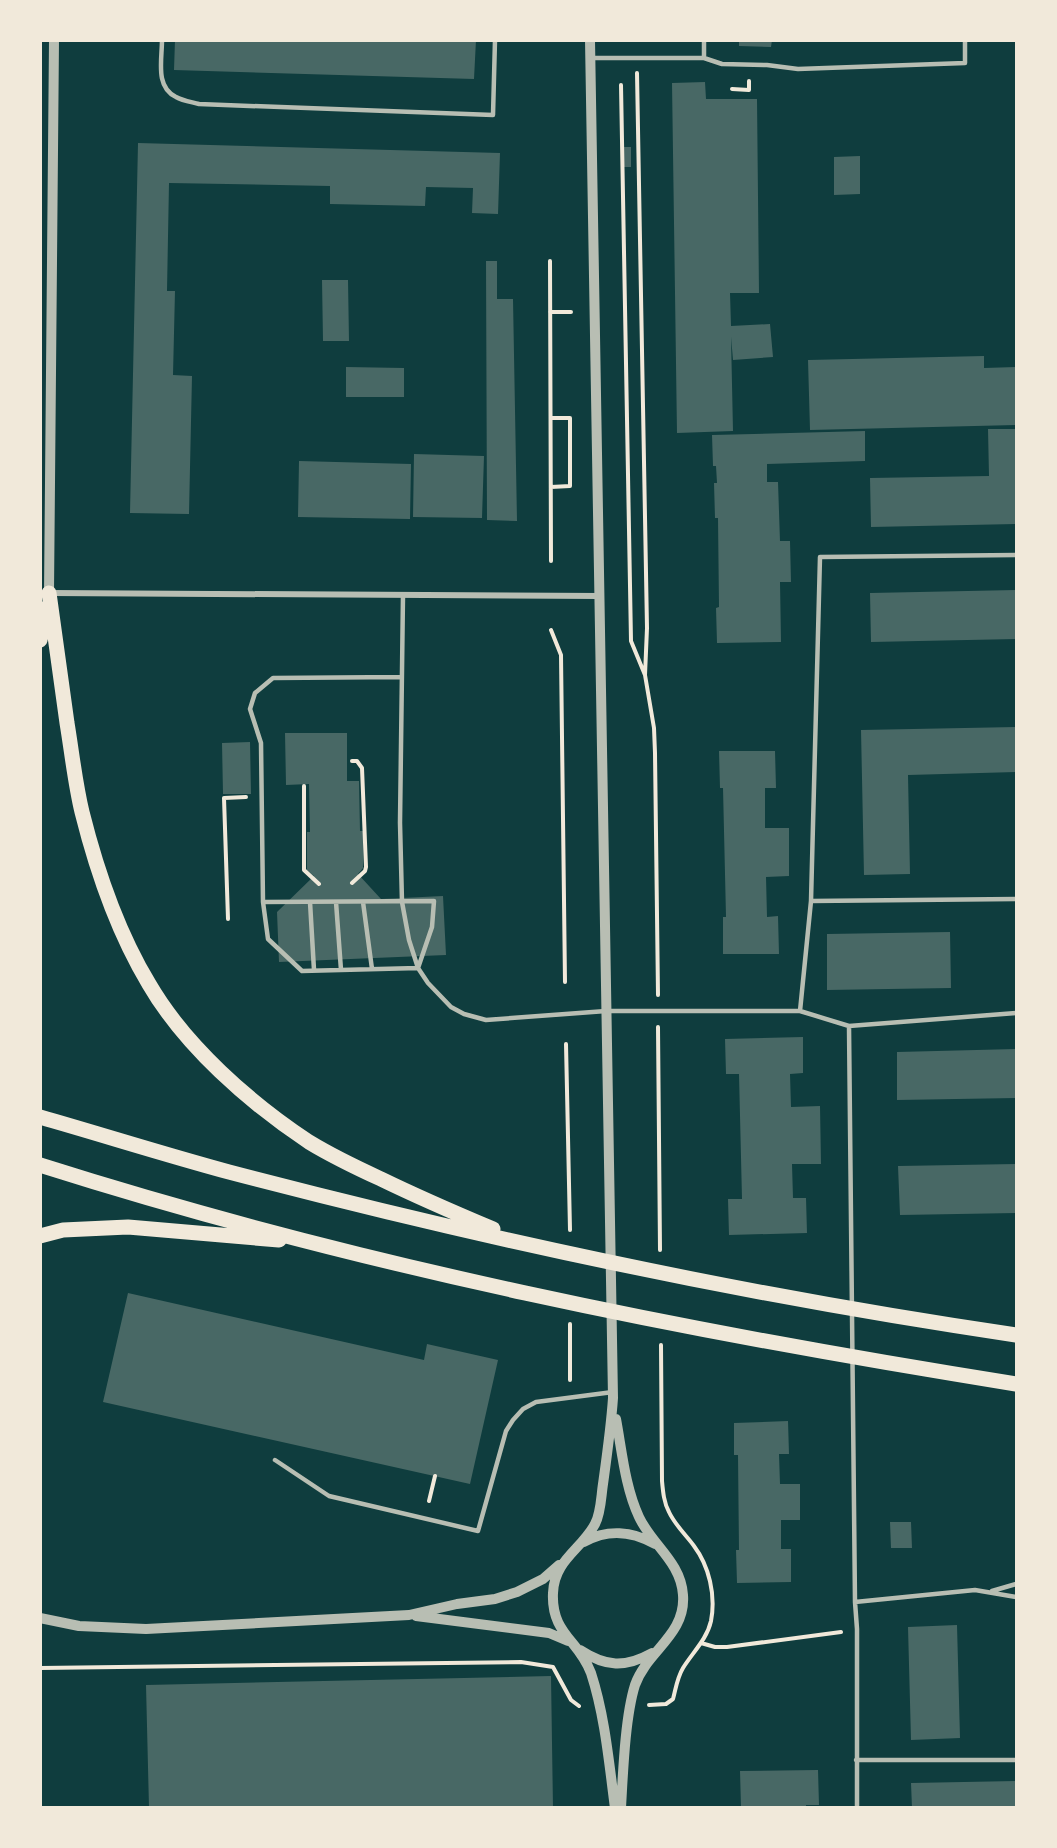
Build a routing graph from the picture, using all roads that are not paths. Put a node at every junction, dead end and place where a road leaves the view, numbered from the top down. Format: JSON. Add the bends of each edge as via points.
{"nodes":[{"id":1,"x":54,"y":40,"type":"edge"},
{"id":2,"x":162,"y":40,"type":"edge"},
{"id":3,"x":495,"y":40,"type":"edge"},
{"id":4,"x":590,"y":40,"type":"edge"},
{"id":5,"x":704,"y":40,"type":"edge"},
{"id":6,"x":965,"y":40,"type":"edge"},
{"id":7,"x":590,"y":58,"type":"junction"},
{"id":8,"x":704,"y":58,"type":"junction"},
{"id":9,"x":1017,"y":555,"type":"edge"},
{"id":10,"x":45,"y":593,"type":"edge"},
{"id":11,"x":404,"y":595,"type":"junction"},
{"id":12,"x":600,"y":596,"type":"junction"},
{"id":13,"x":40,"y":640,"type":"edge"},
{"id":14,"x":402,"y":677,"type":"junction"},
{"id":15,"x":1017,"y":899,"type":"edge"},
{"id":16,"x":811,"y":901,"type":"junction"},
{"id":17,"x":263,"y":902,"type":"junction"},
{"id":18,"x":310,"y":902,"type":"junction"},
{"id":19,"x":336,"y":902,"type":"junction"},
{"id":20,"x":363,"y":902,"type":"junction"},
{"id":21,"x":402,"y":902,"type":"junction"},
{"id":22,"x":418,"y":968,"type":"junction"},
{"id":23,"x":372,"y":969,"type":"junction"},
{"id":24,"x":314,"y":970,"type":"junction"},
{"id":25,"x":341,"y":970,"type":"junction"},
{"id":26,"x":606,"y":1011,"type":"junction"},
{"id":27,"x":800,"y":1011,"type":"junction"},
{"id":28,"x":1017,"y":1013,"type":"edge"},
{"id":29,"x":849,"y":1026,"type":"junction"},
{"id":30,"x":40,"y":1117,"type":"edge"},
{"id":31,"x":40,"y":1165,"type":"edge"},
{"id":32,"x":40,"y":1236,"type":"edge"},
{"id":33,"x":322,"y":1244,"type":"junction"},
{"id":34,"x":536,"y":1246,"type":"junction"},
{"id":35,"x":1017,"y":1335,"type":"edge"},
{"id":36,"x":1017,"y":1384,"type":"edge"},
{"id":37,"x":613,"y":1395,"type":"junction"},
{"id":38,"x":275,"y":1460,"type":"dead end"},
{"id":39,"x":578,"y":1546,"type":"junction"},
{"id":40,"x":664,"y":1552,"type":"junction"},
{"id":41,"x":567,"y":1556,"type":"junction"},
{"id":42,"x":1017,"y":1584,"type":"edge"},
{"id":43,"x":990,"y":1592,"type":"junction"},
{"id":44,"x":1017,"y":1597,"type":"edge"},
{"id":45,"x":855,"y":1602,"type":"junction"},
{"id":46,"x":409,"y":1615,"type":"junction"},
{"id":47,"x":40,"y":1618,"type":"edge"},
{"id":48,"x":666,"y":1643,"type":"junction"},
{"id":49,"x":572,"y":1645,"type":"junction"},
{"id":50,"x":856,"y":1760,"type":"junction"},
{"id":51,"x":1017,"y":1760,"type":"edge"},
{"id":52,"x":615,"y":1808,"type":"edge"},
{"id":53,"x":621,"y":1808,"type":"edge"},
{"id":54,"x":857,"y":1808,"type":"edge"}],
"edges":[{"from":1,"to":10,"type":"street"},
{"from":2,"to":3,"type":"lane","via":[[161,78],[165,89],[199,104],[494,115]]},
{"from":4,"to":7,"type":"street"},
{"from":5,"to":8,"type":"lane"},
{"from":6,"to":8,"type":"lane","via":[[965,63],[798,69],[722,64]]},
{"from":7,"to":8,"type":"lane"},
{"from":7,"to":12,"type":"street"},
{"from":9,"to":16,"type":"lane","via":[[820,557]]},
{"from":10,"to":11,"type":"street"},
{"from":10,"to":13,"type":"main road"},
{"from":10,"to":34,"type":"main road","via":[[82,810],[108,900],[149,985],[174,1021],[243,1091],[309,1142],[442,1208]]},
{"from":11,"to":12,"type":"street"},
{"from":11,"to":14,"type":"lane"},
{"from":12,"to":26,"type":"street"},
{"from":14,"to":17,"type":"lane","via":[[273,678],[255,693],[250,709],[261,742]]},
{"from":14,"to":21,"type":"lane"},
{"from":15,"to":16,"type":"lane"},
{"from":16,"to":27,"type":"lane"},
{"from":17,"to":18,"type":"lane"},
{"from":17,"to":24,"type":"lane","via":[[268,939],[302,971]]},
{"from":18,"to":19,"type":"lane"},
{"from":18,"to":24,"type":"lane"},
{"from":19,"to":20,"type":"lane"},
{"from":19,"to":25,"type":"lane"},
{"from":20,"to":21,"type":"lane"},
{"from":20,"to":23,"type":"lane"},
{"from":21,"to":22,"type":"lane"},
{"from":21,"to":22,"type":"lane","via":[[434,900],[432,927]]},
{"from":22,"to":23,"type":"lane"},
{"from":22,"to":26,"type":"lane","via":[[451,1007],[476,1018],[517,1020]]},
{"from":23,"to":25,"type":"lane"},
{"from":24,"to":25,"type":"lane"},
{"from":26,"to":27,"type":"lane"},
{"from":26,"to":37,"type":"street"},
{"from":27,"to":29,"type":"lane"},
{"from":28,"to":29,"type":"lane"},
{"from":29,"to":45,"type":"lane"},
{"from":30,"to":34,"type":"main road","via":[[227,1171]]},
{"from":31,"to":33,"type":"main road"},
{"from":32,"to":33,"type":"main road","via":[[63,1230],[128,1227]]},
{"from":33,"to":36,"type":"main road","via":[[582,1305],[807,1350]]},
{"from":34,"to":35,"type":"main road","via":[[750,1291]]},
{"from":37,"to":38,"type":"lane","via":[[536,1402],[523,1409],[506,1431],[478,1531],[329,1496]]},
{"from":37,"to":39,"type":"street","via":[[597,1518]]},
{"from":37,"to":40,"type":"street","via":[[633,1500],[640,1519]]},
{"from":39,"to":40,"type":"street","via":[[596,1536],[624,1533],[644,1538]]},
{"from":39,"to":41,"type":"street"},
{"from":40,"to":48,"type":"street","via":[[678,1571],[684,1596],[680,1621]]},
{"from":41,"to":46,"type":"street","via":[[543,1579],[517,1592]]},
{"from":41,"to":49,"type":"street","via":[[553,1587],[553,1604],[558,1624]]},
{"from":42,"to":43,"type":"lane"},
{"from":43,"to":44,"type":"lane"},
{"from":43,"to":45,"type":"lane","via":[[975,1590]]},
{"from":45,"to":50,"type":"lane"},
{"from":46,"to":47,"type":"street","via":[[135,1629],[79,1626]]},
{"from":46,"to":49,"type":"street","via":[[549,1633],[566,1638]]},
{"from":48,"to":49,"type":"street","via":[[644,1658],[623,1664],[602,1662]]},
{"from":48,"to":53,"type":"street","via":[[649,1660],[636,1684]]},
{"from":49,"to":52,"type":"street","via":[[586,1661],[597,1694]]},
{"from":50,"to":51,"type":"lane"},
{"from":50,"to":54,"type":"lane"}]}
